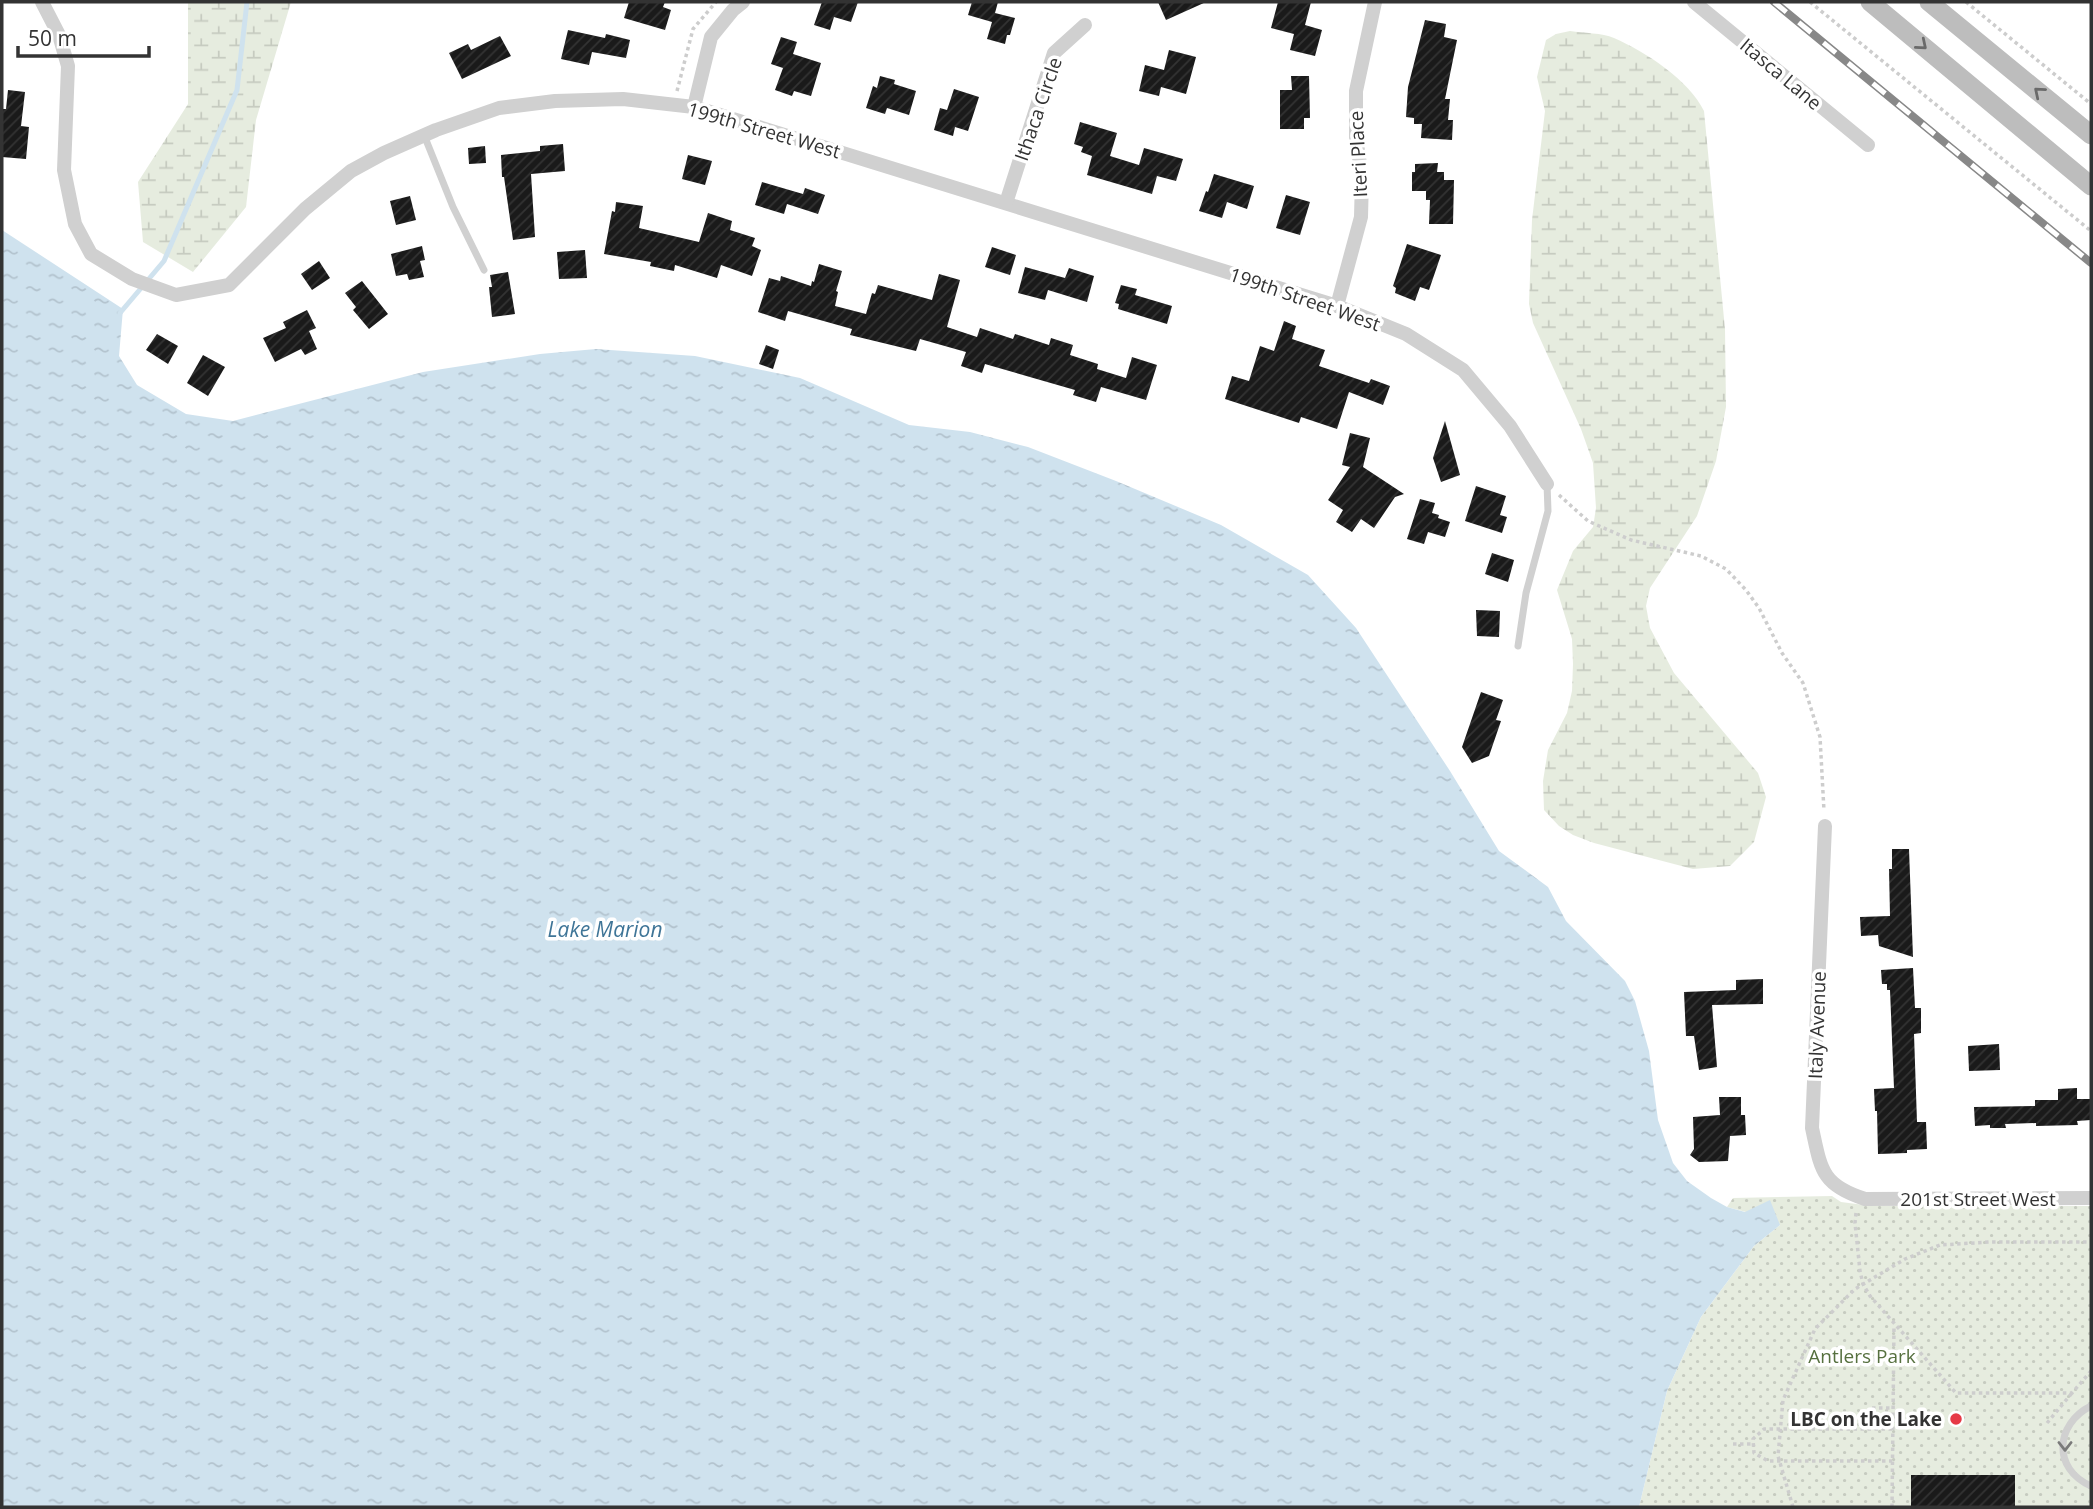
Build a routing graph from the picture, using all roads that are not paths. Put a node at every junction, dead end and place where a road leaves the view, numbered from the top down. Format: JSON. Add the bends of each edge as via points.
{"nodes":[{"id":1,"x":42,"y":2,"type":"edge"},
{"id":2,"x":743,"y":2,"type":"edge"},
{"id":3,"x":1375,"y":2,"type":"edge"},
{"id":4,"x":1694,"y":2,"type":"edge"},
{"id":5,"x":1870,"y":2,"type":"edge"},
{"id":6,"x":1929,"y":2,"type":"edge"},
{"id":7,"x":1085,"y":25,"type":"dead end"},
{"id":8,"x":694,"y":107,"type":"junction"},
{"id":9,"x":424,"y":135,"type":"junction"},
{"id":10,"x":2091,"y":135,"type":"edge"},
{"id":11,"x":1868,"y":145,"type":"dead end"},
{"id":12,"x":2091,"y":186,"type":"edge"},
{"id":13,"x":1006,"y":203,"type":"junction"},
{"id":14,"x":484,"y":270,"type":"dead end"},
{"id":15,"x":1337,"y":306,"type":"junction"},
{"id":16,"x":1547,"y":484,"type":"joint"},
{"id":17,"x":1518,"y":646,"type":"dead end"},
{"id":18,"x":1825,"y":826,"type":"road end"},
{"id":19,"x":1862,"y":1198,"type":"joint"},
{"id":20,"x":2091,"y":1198,"type":"edge"},
{"id":21,"x":2091,"y":1406,"type":"edge"},
{"id":22,"x":2091,"y":1486,"type":"edge"}],
"edges":[{"from":1,"to":9,"type":"street","name":"199th Street West","via":[[68,66],[64,170],[75,224],[91,254],[132,279],[176,295],[229,285],[305,209],[351,171]]},
{"from":2,"to":8,"type":"street","via":[[711,37]]},
{"from":3,"to":15,"type":"street","name":"Iteri Place","via":[[1356,91],[1361,217]]},
{"from":4,"to":11,"type":"street","name":"Itasca Lane"},
{"from":5,"to":12,"type":"main road","one_way":true},
{"from":10,"to":6,"type":"main road","one_way":true},
{"from":7,"to":13,"type":"street","name":"Ithaca Circle","via":[[1054,53]]},
{"from":8,"to":9,"type":"street","name":"199th Street West","via":[[623,99],[555,101],[499,108]]},
{"from":8,"to":13,"type":"street","name":"199th Street West"},
{"from":9,"to":14,"type":"lane"},
{"from":13,"to":15,"type":"street","name":"199th Street West"},
{"from":15,"to":16,"type":"street","name":"199th Street West","via":[[1406,334],[1463,370],[1510,426]]},
{"from":16,"to":17,"type":"lane","via":[[1548,511],[1526,593]]},
{"from":18,"to":19,"type":"street","name":"Italy Avenue","via":[[1812,1128],[1822,1170],[1843,1191]]},
{"from":19,"to":20,"type":"street","name":"201st Street West"},
{"from":21,"to":22,"type":"lane","one_way":true,"via":[[2070,1423],[2063,1449],[2073,1474]]}]}
